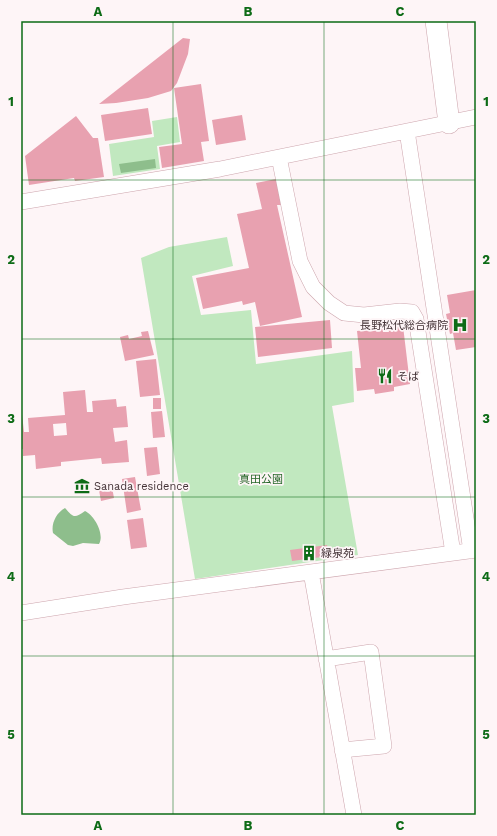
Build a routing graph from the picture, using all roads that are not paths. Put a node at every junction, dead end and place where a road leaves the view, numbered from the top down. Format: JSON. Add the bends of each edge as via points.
{"nodes":[{"id":1,"x":436,"y":21,"type":"edge"},
{"id":2,"x":476,"y":117,"type":"edge"},
{"id":3,"x":449,"y":123,"type":"junction"},
{"id":4,"x":407,"y":131,"type":"junction"},
{"id":5,"x":279,"y":157,"type":"junction"},
{"id":6,"x":21,"y":202,"type":"edge"},
{"id":7,"x":474,"y":550,"type":"edge"},
{"id":8,"x":454,"y":553,"type":"junction"},
{"id":9,"x":311,"y":572,"type":"junction"},
{"id":10,"x":21,"y":613,"type":"edge"},
{"id":11,"x":326,"y":659,"type":"junction"},
{"id":12,"x":342,"y":750,"type":"junction"},
{"id":13,"x":354,"y":815,"type":"edge"}],
"edges":[{"from":1,"to":3,"type":"street"},
{"from":2,"to":3,"type":"street"},
{"from":3,"to":4,"type":"street"},
{"from":4,"to":5,"type":"street"},
{"from":4,"to":7,"type":"street"},
{"from":5,"to":6,"type":"street"},
{"from":5,"to":8,"type":"street","via":[[300,261],[313,287],[329,304],[344,313],[364,315],[400,311],[412,312],[416,319]]},
{"from":7,"to":8,"type":"street"},
{"from":8,"to":9,"type":"street"},
{"from":9,"to":10,"type":"street"},
{"from":9,"to":11,"type":"street"},
{"from":11,"to":12,"type":"street"},
{"from":11,"to":12,"type":"street","via":[[371,652],[384,746]]},
{"from":12,"to":13,"type":"street"}]}
